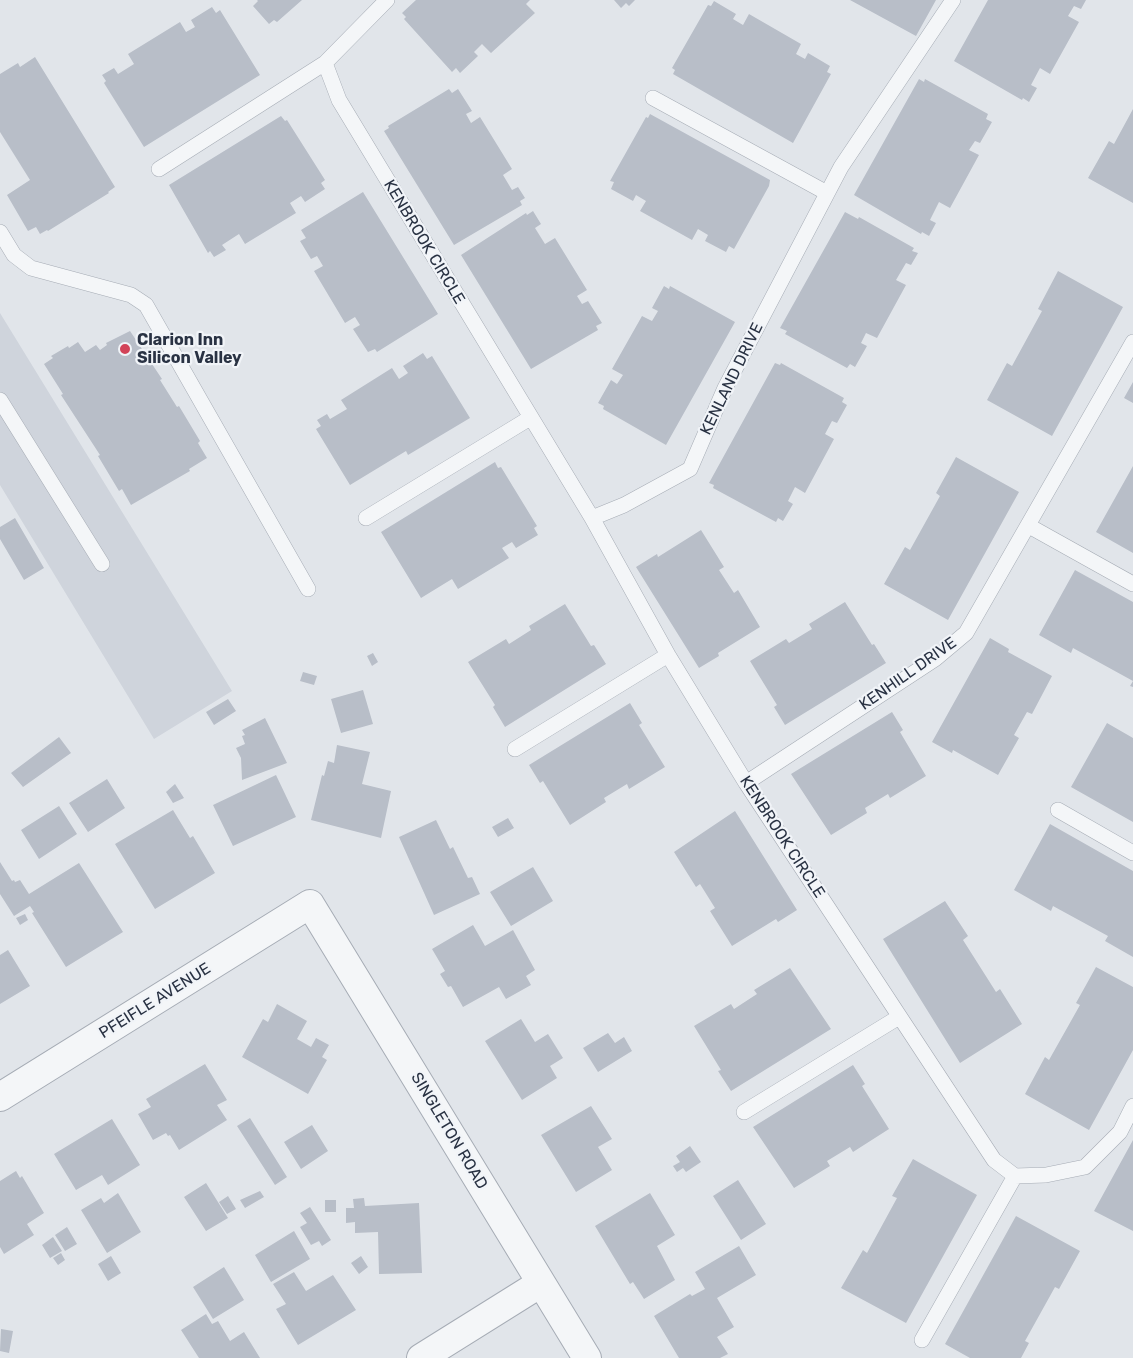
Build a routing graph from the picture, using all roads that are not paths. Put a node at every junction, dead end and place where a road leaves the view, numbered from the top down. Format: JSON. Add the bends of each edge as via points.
{"nodes":[{"id":1,"x":386,"y":0,"type":"edge"},
{"id":2,"x":953,"y":0,"type":"edge"},
{"id":3,"x":325,"y":63,"type":"junction"},
{"id":4,"x":653,"y":98,"type":"dead end"},
{"id":5,"x":159,"y":169,"type":"dead end"},
{"id":6,"x":827,"y":193,"type":"junction"},
{"id":7,"x":0,"y":232,"type":"edge"},
{"id":8,"x":1133,"y":342,"type":"edge"},
{"id":9,"x":0,"y":400,"type":"edge"},
{"id":10,"x":530,"y":418,"type":"junction"},
{"id":11,"x":592,"y":518,"type":"junction"},
{"id":12,"x":366,"y":519,"type":"dead end"},
{"id":13,"x":1029,"y":526,"type":"junction"},
{"id":14,"x":102,"y":564,"type":"dead end"},
{"id":15,"x":1133,"y":584,"type":"edge"},
{"id":16,"x":308,"y":589,"type":"dead end"},
{"id":17,"x":668,"y":655,"type":"junction"},
{"id":18,"x":516,"y":749,"type":"dead end"},
{"id":19,"x":746,"y":783,"type":"junction"},
{"id":20,"x":1058,"y":810,"type":"dead end"},
{"id":21,"x":1133,"y":853,"type":"edge"},
{"id":22,"x":310,"y":904,"type":"joint"},
{"id":23,"x":899,"y":1017,"type":"junction"},
{"id":24,"x":0,"y":1097,"type":"edge"},
{"id":25,"x":1133,"y":1106,"type":"edge"},
{"id":26,"x":744,"y":1112,"type":"dead end"},
{"id":27,"x":1015,"y":1176,"type":"junction"},
{"id":28,"x":541,"y":1283,"type":"junction"},
{"id":29,"x":922,"y":1340,"type":"dead end"},
{"id":30,"x":421,"y":1358,"type":"edge"},
{"id":31,"x":587,"y":1358,"type":"edge"}],
"edges":[{"from":1,"to":3,"type":"lane"},
{"from":2,"to":6,"type":"lane","name":"KENLAND DRIVE"},
{"from":3,"to":5,"type":"lane"},
{"from":3,"to":10,"type":"lane","name":"KENBROOK CIRCLE","via":[[339,100]]},
{"from":4,"to":6,"type":"lane"},
{"from":6,"to":11,"type":"lane","name":"KENLAND DRIVE","via":[[725,388],[690,469]]},
{"from":7,"to":16,"type":"lane","via":[[14,255],[31,268],[131,295],[146,305]]},
{"from":8,"to":13,"type":"lane","name":"KENHILL DRIVE"},
{"from":9,"to":14,"type":"lane"},
{"from":10,"to":11,"type":"lane","name":"KENBROOK CIRCLE"},
{"from":10,"to":12,"type":"lane"},
{"from":11,"to":17,"type":"lane","name":"KENBROOK CIRCLE"},
{"from":13,"to":15,"type":"lane"},
{"from":13,"to":19,"type":"lane","name":"KENHILL DRIVE","via":[[966,633],[935,659]]},
{"from":17,"to":18,"type":"lane"},
{"from":17,"to":19,"type":"lane","name":"KENBROOK CIRCLE"},
{"from":19,"to":23,"type":"lane","name":"KENBROOK CIRCLE"},
{"from":20,"to":21,"type":"lane"},
{"from":22,"to":24,"type":"street","name":"PFEIFLE AVENUE"},
{"from":22,"to":28,"type":"street","name":"SINGLETON ROAD"},
{"from":23,"to":26,"type":"lane"},
{"from":23,"to":27,"type":"lane","name":"KENBROOK CIRCLE","via":[[994,1160]]},
{"from":25,"to":27,"type":"lane","via":[[1120,1132],[1085,1167]]},
{"from":27,"to":29,"type":"lane"},
{"from":28,"to":30,"type":"street"},
{"from":28,"to":31,"type":"street","name":"SINGLETON ROAD"}]}
